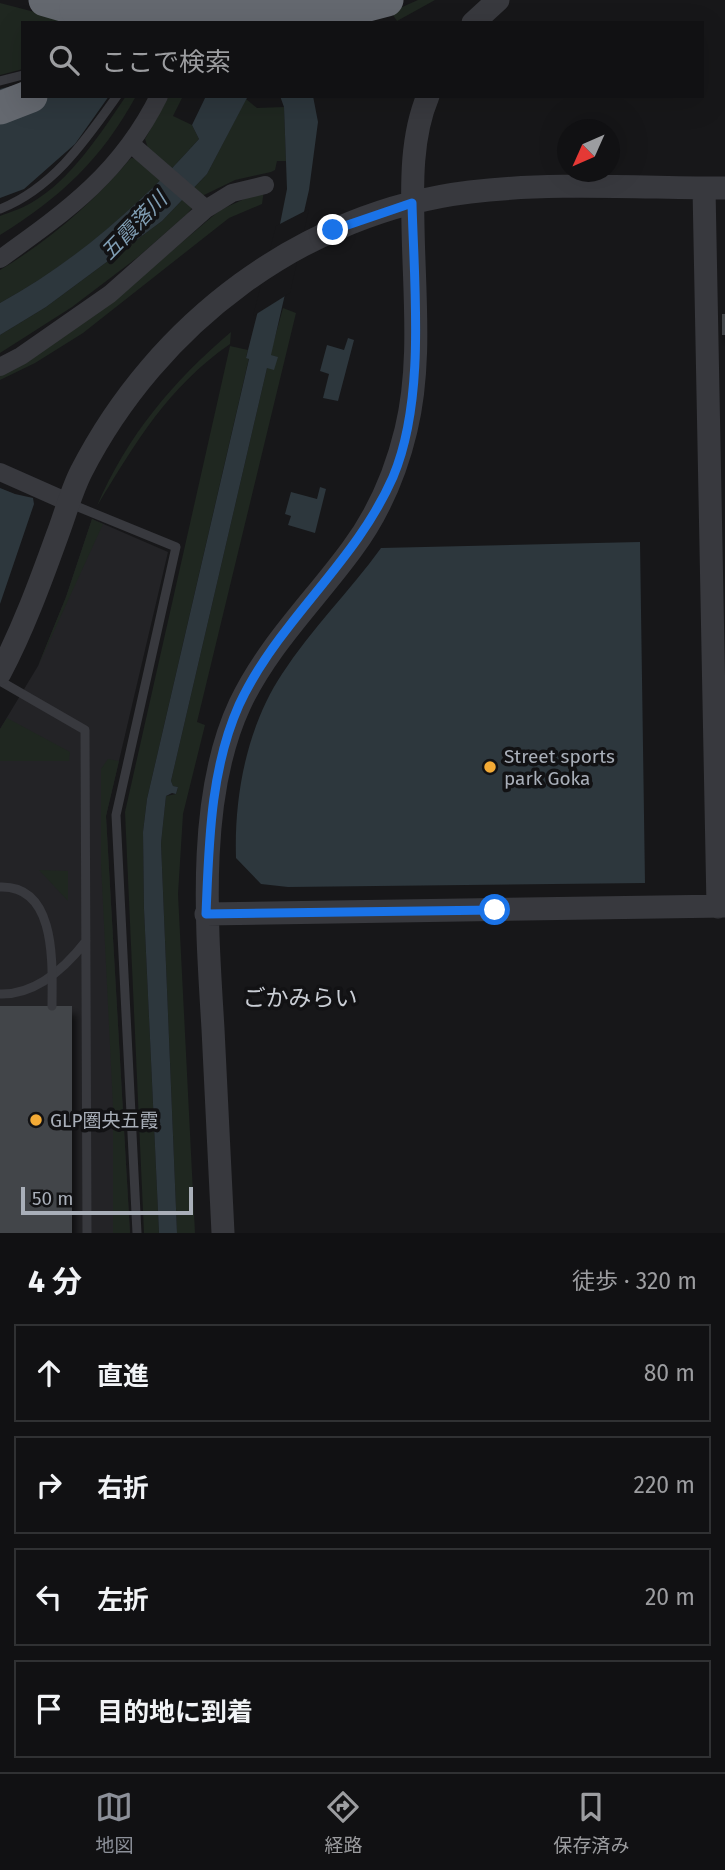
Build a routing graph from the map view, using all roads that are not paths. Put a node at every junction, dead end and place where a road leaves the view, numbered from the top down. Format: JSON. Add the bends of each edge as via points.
{"nodes":[{"id":1,"x":45,"y":0,"type":"edge"},
{"id":2,"x":117,"y":0,"type":"edge"},
{"id":3,"x":159,"y":0,"type":"edge"},
{"id":4,"x":201,"y":0,"type":"edge"},
{"id":5,"x":315,"y":0,"type":"edge"},
{"id":6,"x":367,"y":0,"type":"edge"},
{"id":7,"x":388,"y":0,"type":"edge"},
{"id":8,"x":498,"y":0,"type":"edge"},
{"id":9,"x":112,"y":21,"type":"edge"},
{"id":10,"x":139,"y":21,"type":"edge"},
{"id":11,"x":150,"y":21,"type":"edge"},
{"id":12,"x":192,"y":21,"type":"edge"},
{"id":13,"x":307,"y":21,"type":"edge"},
{"id":14,"x":332,"y":21,"type":"edge"},
{"id":15,"x":362,"y":21,"type":"edge"},
{"id":16,"x":475,"y":21,"type":"edge"},
{"id":17,"x":21,"y":76,"type":"edge"},
{"id":18,"x":0,"y":81,"type":"edge"},
{"id":19,"x":26,"y":98,"type":"edge"},
{"id":20,"x":116,"y":98,"type":"edge"},
{"id":21,"x":158,"y":98,"type":"edge"},
{"id":22,"x":427,"y":98,"type":"edge"},
{"id":23,"x":0,"y":108,"type":"edge"},
{"id":24,"x":131,"y":144,"type":"junction"},
{"id":25,"x":265,"y":185,"type":"dead end"},
{"id":26,"x":715,"y":188,"type":"edge"},
{"id":27,"x":412,"y":203,"type":"junction"},
{"id":28,"x":0,"y":209,"type":"edge"},
{"id":29,"x":206,"y":209,"type":"junction"},
{"id":30,"x":0,"y":259,"type":"edge"},
{"id":31,"x":0,"y":367,"type":"edge"},
{"id":32,"x":0,"y":472,"type":"edge"},
{"id":33,"x":70,"y":503,"type":"junction"},
{"id":34,"x":0,"y":673,"type":"edge"},
{"id":35,"x":0,"y":681,"type":"edge"},
{"id":36,"x":0,"y":887,"type":"edge"},
{"id":37,"x":722,"y":906,"type":"edge"},
{"id":38,"x":206,"y":914,"type":"junction"},
{"id":39,"x":86,"y":941,"type":"junction"},
{"id":40,"x":0,"y":994,"type":"edge"},
{"id":41,"x":52,"y":1006,"type":"dead end"},
{"id":42,"x":87,"y":1233,"type":"edge"},
{"id":43,"x":137,"y":1233,"type":"edge"},
{"id":44,"x":223,"y":1233,"type":"edge"}],
"edges":[{"from":1,"to":10,"type":"highway","bridge":true},
{"from":2,"to":5,"type":"highway","bridge":true,"via":[[240,11]]},
{"from":2,"to":9,"type":"lane"},
{"from":3,"to":11,"type":"lane"},
{"from":4,"to":12,"type":"street"},
{"from":6,"to":15,"type":"street"},
{"from":7,"to":13,"type":"highway","bridge":true},
{"from":7,"to":14,"type":"highway","bridge":true},
{"from":8,"to":16,"type":"street"},
{"from":17,"to":18,"type":"lane"},
{"from":19,"to":23,"type":"highway"},
{"from":20,"to":28,"type":"lane","via":[[83,144],[42,186]]},
{"from":21,"to":24,"type":"street"},
{"from":22,"to":27,"type":"street","via":[[418,134]]},
{"from":24,"to":29,"type":"street"},
{"from":24,"to":30,"type":"street","via":[[102,180],[63,215]]},
{"from":25,"to":29,"type":"street","via":[[232,193]]},
{"from":26,"to":27,"type":"street","via":[[515,187]]},
{"from":26,"to":37,"type":"street"},
{"from":27,"to":33,"type":"street","via":[[319,238],[256,272],[206,309],[130,393],[80,473]]},
{"from":27,"to":38,"type":"street","via":[[413,382],[394,475],[354,547],[290,625],[240,705],[219,769],[209,835]]},
{"from":29,"to":31,"type":"street","via":[[110,294]]},
{"from":32,"to":33,"type":"street"},
{"from":33,"to":34,"type":"street"},
{"from":33,"to":43,"type":"lane","via":[[176,547],[116,815]]},
{"from":35,"to":39,"type":"lane","via":[[85,730]]},
{"from":36,"to":41,"type":"lane","bridge":true,"via":[[22,892],[41,911],[52,958]]},
{"from":37,"to":38,"type":"street"},
{"from":38,"to":44,"type":"street"},
{"from":39,"to":40,"type":"lane","via":[[50,978],[13,994]]},
{"from":39,"to":42,"type":"lane"}]}
